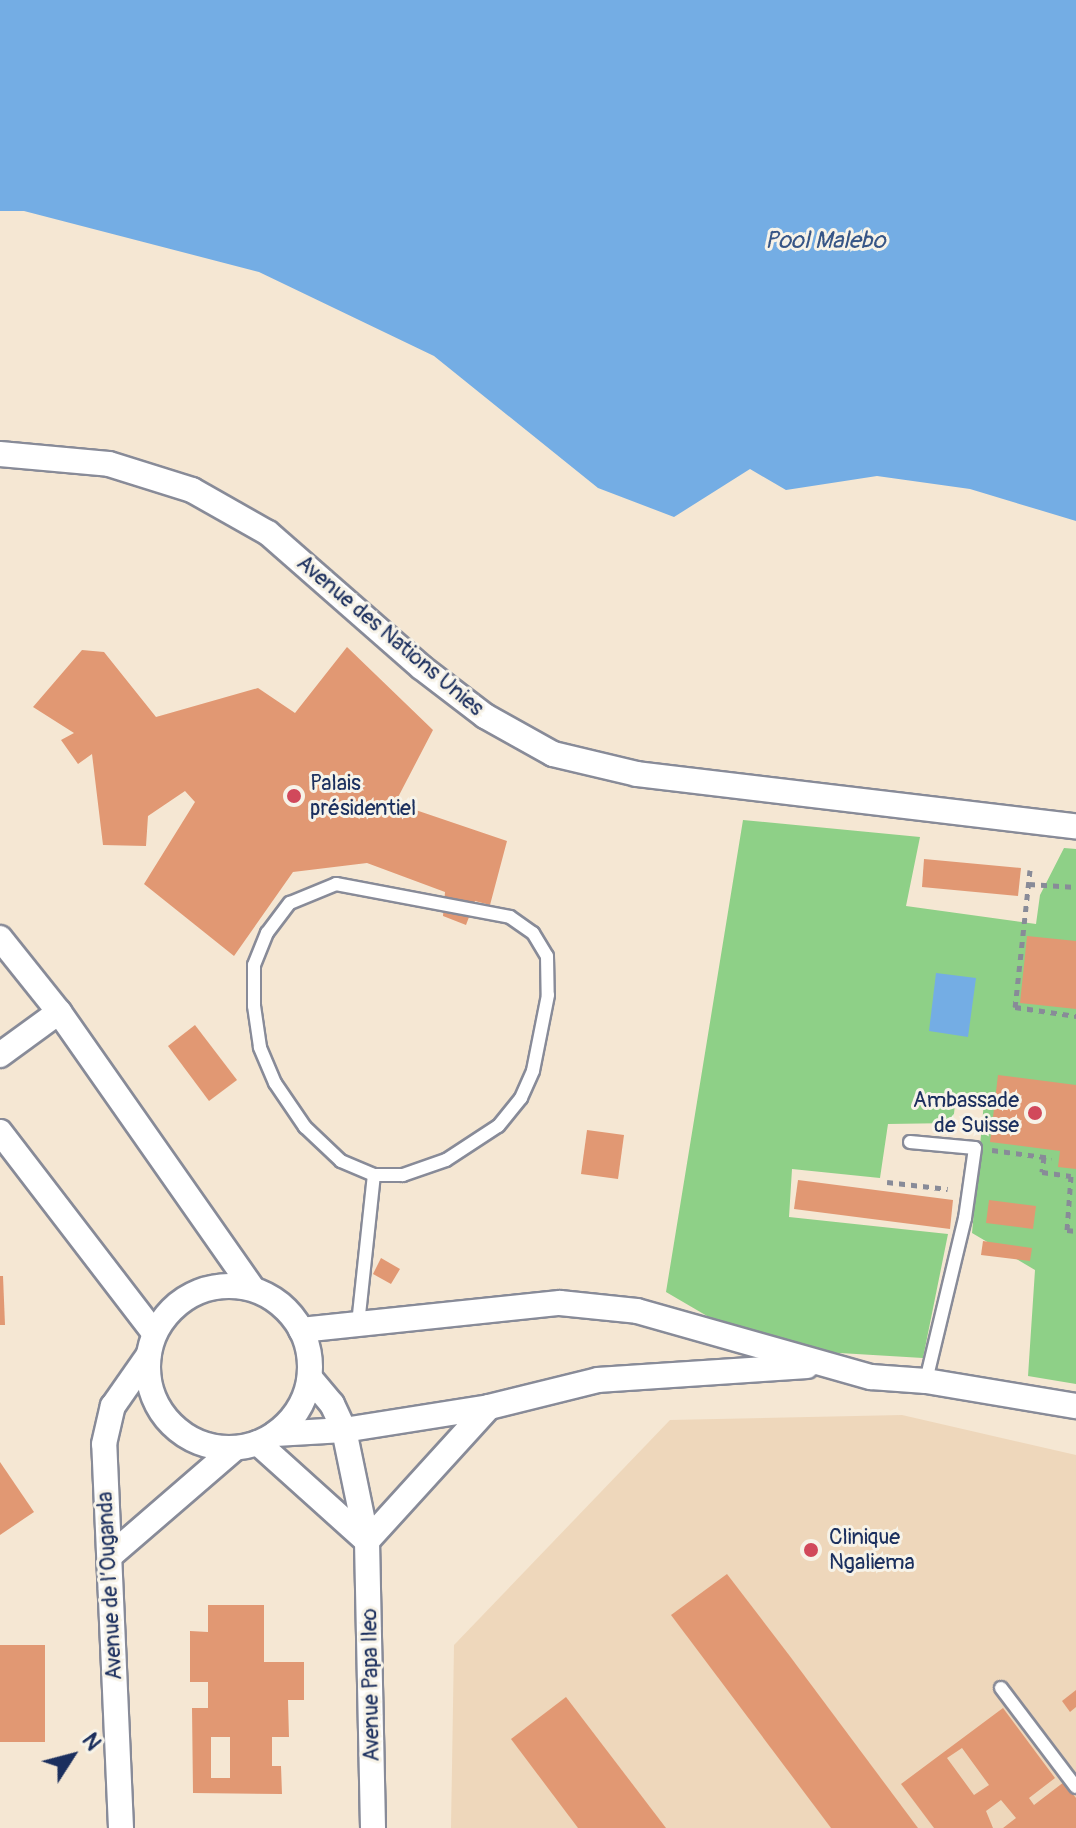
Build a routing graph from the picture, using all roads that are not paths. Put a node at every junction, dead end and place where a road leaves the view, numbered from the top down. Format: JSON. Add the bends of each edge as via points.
{"nodes":[{"id":1,"x":0,"y":454,"type":"edge"},
{"id":2,"x":1076,"y":826,"type":"edge"},
{"id":3,"x":0,"y":938,"type":"edge"},
{"id":4,"x":59,"y":1012,"type":"junction"},
{"id":5,"x":0,"y":1055,"type":"edge"},
{"id":6,"x":0,"y":1132,"type":"edge"},
{"id":7,"x":910,"y":1142,"type":"dead end"},
{"id":8,"x":374,"y":1175,"type":"junction"},
{"id":9,"x":253,"y":1289,"type":"junction"},
{"id":10,"x":358,"y":1324,"type":"junction"},
{"id":11,"x":301,"y":1330,"type":"junction"},
{"id":12,"x":151,"y":1345,"type":"junction"},
{"id":13,"x":821,"y":1365,"type":"junction"},
{"id":14,"x":310,"y":1378,"type":"junction"},
{"id":15,"x":926,"y":1381,"type":"junction"},
{"id":16,"x":1076,"y":1406,"type":"edge"},
{"id":17,"x":489,"y":1407,"type":"junction"},
{"id":18,"x":344,"y":1430,"type":"junction"},
{"id":19,"x":256,"y":1442,"type":"junction"},
{"id":20,"x":367,"y":1541,"type":"junction"},
{"id":21,"x":110,"y":1556,"type":"junction"},
{"id":22,"x":1001,"y":1688,"type":"dead end"},
{"id":23,"x":1076,"y":1787,"type":"edge"},
{"id":24,"x":121,"y":1828,"type":"edge"},
{"id":25,"x":373,"y":1828,"type":"edge"}],
"edges":[{"from":1,"to":2,"type":"street","name":"Avenue des Nations Unies","via":[[109,464],[192,490],[268,533],[431,675],[485,716],[553,754],[637,774]]},
{"from":3,"to":4,"type":"street"},
{"from":4,"to":5,"type":"street"},
{"from":4,"to":9,"type":"street"},
{"from":6,"to":12,"type":"street"},
{"from":7,"to":15,"type":"lane","via":[[975,1148]]},
{"from":8,"to":8,"type":"lane","via":[[341,1161],[305,1127],[275,1083],[260,1047],[254,1006],[254,965],[267,933],[290,903],[336,884],[510,917],[533,933],[547,956],[548,995],[533,1071],[521,1098],[498,1126],[446,1160],[403,1175]]},
{"from":8,"to":10,"type":"lane"},
{"from":9,"to":11,"type":"street","via":[[289,1312]]},
{"from":9,"to":12,"type":"street","via":[[233,1285],[196,1292],[165,1316]]},
{"from":10,"to":11,"type":"street"},
{"from":10,"to":13,"type":"street","via":[[560,1303],[650,1314]]},
{"from":11,"to":14,"type":"street"},
{"from":12,"to":19,"type":"street","via":[[149,1381],[171,1424],[190,1438]]},
{"from":12,"to":21,"type":"street","name":"Avenue de l’Ouganda","via":[[113,1406],[104,1444]]},
{"from":13,"to":15,"type":"street","via":[[871,1377]]},
{"from":13,"to":17,"type":"street","via":[[598,1380]]},
{"from":14,"to":18,"type":"street","name":"Avenue Papa Ileo","via":[[332,1404]]},
{"from":14,"to":19,"type":"street","via":[[298,1409]]},
{"from":15,"to":16,"type":"street"},
{"from":17,"to":18,"type":"street"},
{"from":17,"to":20,"type":"street"},
{"from":18,"to":19,"type":"street"},
{"from":18,"to":20,"type":"street","name":"Avenue Papa Ileo"},
{"from":19,"to":20,"type":"street"},
{"from":19,"to":21,"type":"street"},
{"from":20,"to":25,"type":"street","name":"Avenue Papa Ileo"},
{"from":21,"to":24,"type":"street","name":"Avenue de l’Ouganda"},
{"from":22,"to":23,"type":"lane"}]}
